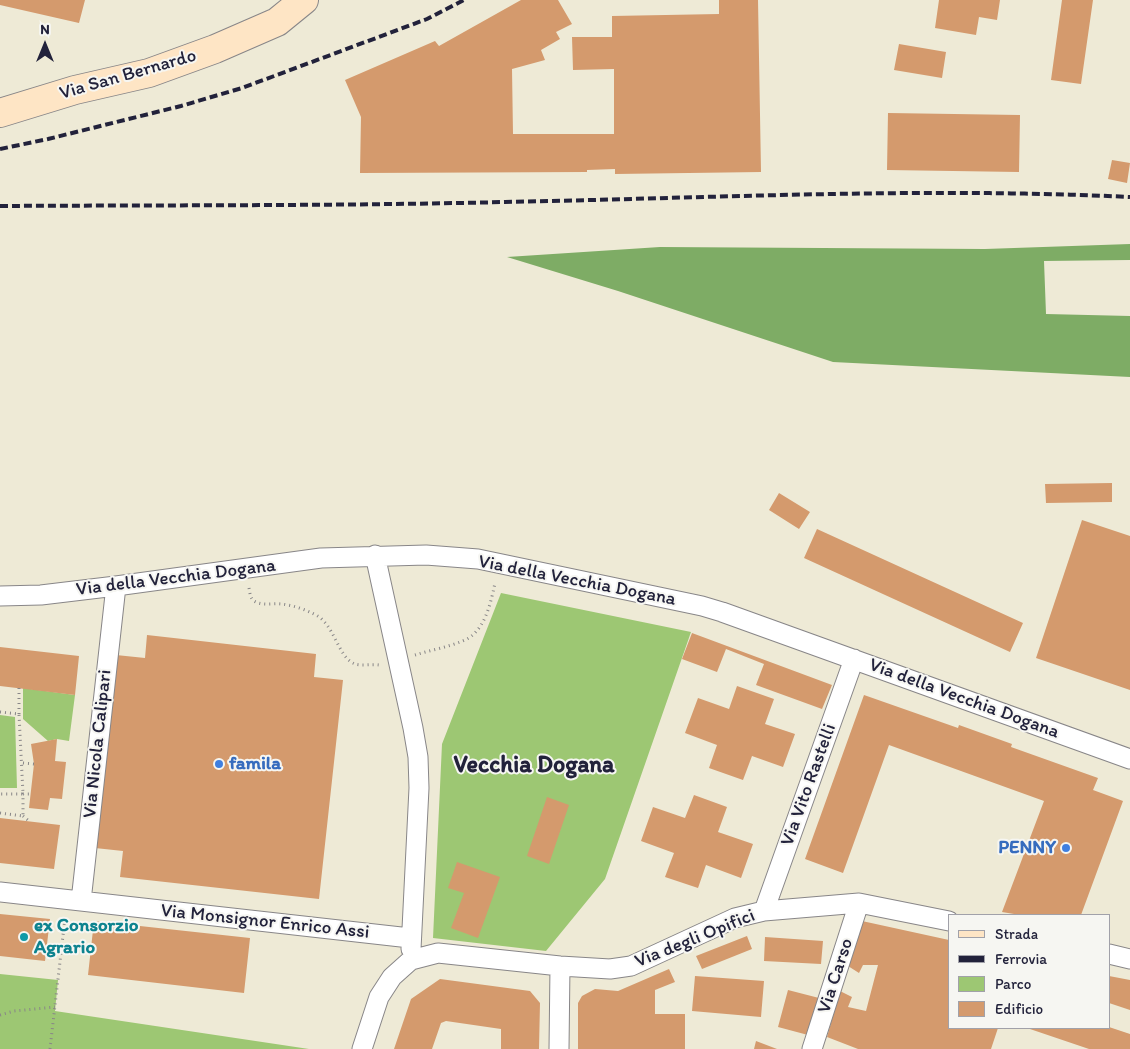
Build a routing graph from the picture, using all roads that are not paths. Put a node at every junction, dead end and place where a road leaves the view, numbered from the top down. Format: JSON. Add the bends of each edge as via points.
{"nodes":[{"id":1,"x":304,"y":0,"type":"edge"},
{"id":2,"x":0,"y":114,"type":"edge"},
{"id":3,"x":375,"y":556,"type":"junction"},
{"id":4,"x":116,"y":586,"type":"junction"},
{"id":5,"x":0,"y":596,"type":"edge"},
{"id":6,"x":854,"y":659,"type":"junction"},
{"id":7,"x":1130,"y":759,"type":"edge"},
{"id":8,"x":0,"y":892,"type":"edge"},
{"id":9,"x":74,"y":900,"type":"junction"},
{"id":10,"x":859,"y":903,"type":"junction"},
{"id":11,"x":764,"y":911,"type":"junction"},
{"id":12,"x":948,"y":921,"type":"edge"},
{"id":13,"x":410,"y":938,"type":"junction"},
{"id":14,"x":1110,"y":954,"type":"edge"},
{"id":15,"x":1130,"y":959,"type":"edge"},
{"id":16,"x":412,"y":960,"type":"junction"},
{"id":17,"x":560,"y":966,"type":"junction"},
{"id":18,"x":362,"y":1049,"type":"edge"},
{"id":19,"x":559,"y":1049,"type":"edge"},
{"id":20,"x":812,"y":1049,"type":"edge"}],
"edges":[{"from":1,"to":2,"type":"street","name":"Via San Bernardo","via":[[277,22],[215,49],[149,73],[75,90]]},
{"from":3,"to":4,"type":"street","name":"Via della Vecchia Dogana","via":[[321,558]]},
{"from":3,"to":6,"type":"street","name":"Via della Vecchia Dogana","via":[[478,559],[702,606]]},
{"from":3,"to":13,"type":"street","via":[[418,757],[417,839]]},
{"from":4,"to":5,"type":"street","name":"Via della Vecchia Dogana","via":[[41,595]]},
{"from":4,"to":9,"type":"street","name":"Via Nicola Calipari"},
{"from":6,"to":7,"type":"street","name":"Via della Vecchia Dogana"},
{"from":6,"to":11,"type":"street","name":"Via Vito Rastelli"},
{"from":8,"to":9,"type":"street","name":"Via Monsignor Enrico Assi"},
{"from":9,"to":13,"type":"street","name":"Via Monsignor Enrico Assi"},
{"from":10,"to":11,"type":"street","name":"Via degli Opifici"},
{"from":10,"to":12,"type":"street","name":"Via degli Opifici"},
{"from":10,"to":20,"type":"street","name":"Via Carso"},
{"from":11,"to":17,"type":"street","name":"Via degli Opifici","via":[[735,918],[631,966],[610,969]]},
{"from":13,"to":16,"type":"street"},
{"from":14,"to":15,"type":"street"},
{"from":16,"to":17,"type":"street","name":"Via degli Opifici","via":[[438,953]]},
{"from":16,"to":18,"type":"street","via":[[392,977],[379,997]]},
{"from":17,"to":19,"type":"street"}]}
